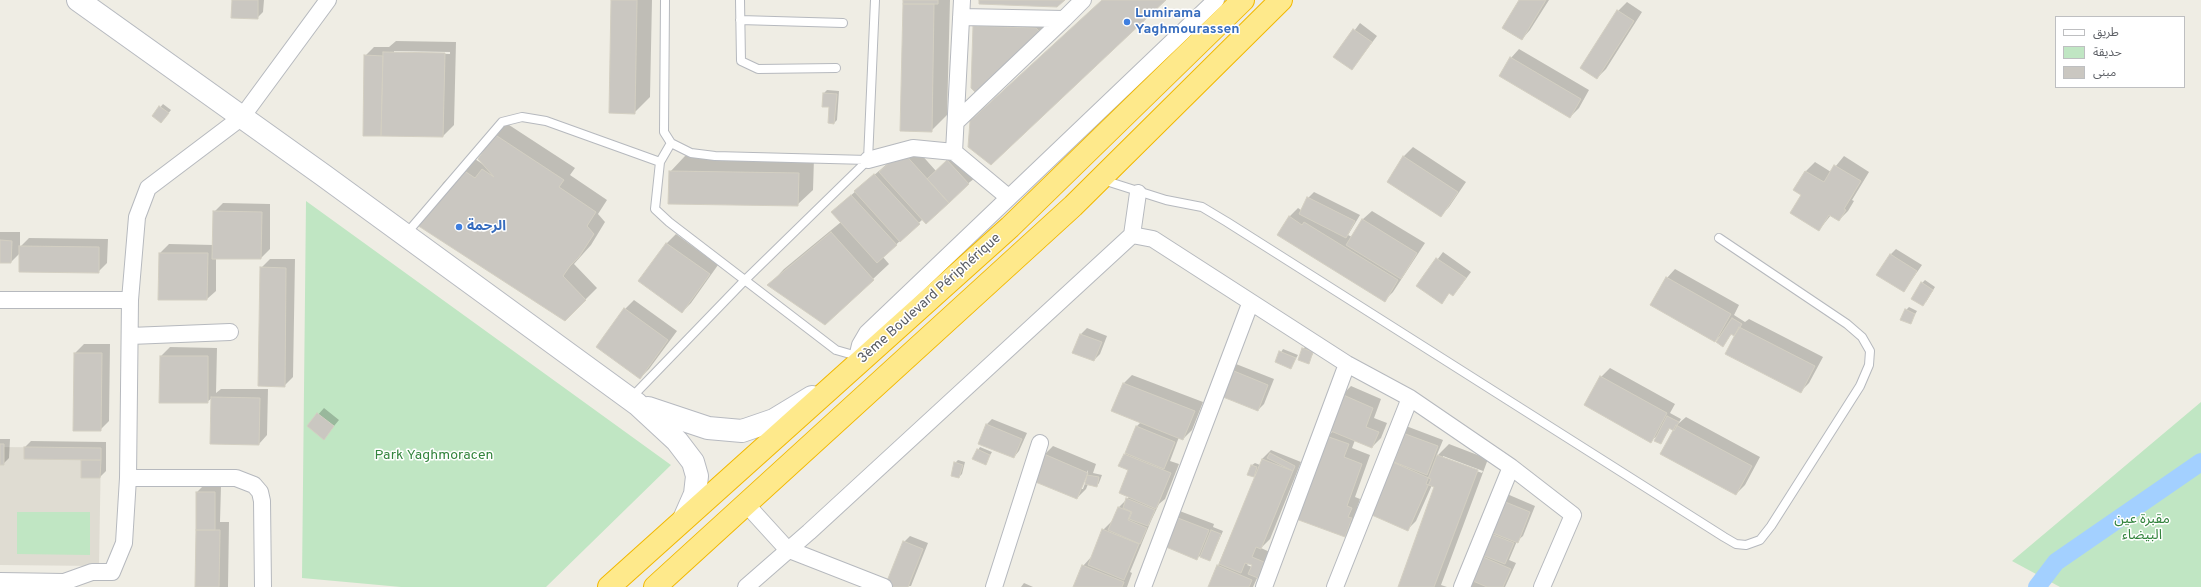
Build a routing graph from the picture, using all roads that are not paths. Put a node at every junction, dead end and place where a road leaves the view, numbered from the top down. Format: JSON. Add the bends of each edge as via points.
{"nodes":[{"id":1,"x":78,"y":0,"type":"edge"},
{"id":2,"x":328,"y":0,"type":"edge"},
{"id":3,"x":665,"y":0,"type":"edge"},
{"id":4,"x":740,"y":0,"type":"edge"},
{"id":5,"x":875,"y":0,"type":"edge"},
{"id":6,"x":962,"y":0,"type":"edge"},
{"id":7,"x":1082,"y":0,"type":"edge"},
{"id":8,"x":1216,"y":0,"type":"edge"},
{"id":9,"x":1243,"y":0,"type":"edge"},
{"id":10,"x":1281,"y":0,"type":"edge"},
{"id":11,"x":961,"y":18,"type":"junction"},
{"id":12,"x":1064,"y":19,"type":"junction"},
{"id":13,"x":740,"y":20,"type":"junction"},
{"id":14,"x":843,"y":23,"type":"dead end"},
{"id":15,"x":836,"y":68,"type":"dead end"},
{"id":16,"x":242,"y":117,"type":"junction"},
{"id":17,"x":956,"y":122,"type":"junction"},
{"id":18,"x":671,"y":143,"type":"junction"},
{"id":19,"x":954,"y":152,"type":"junction"},
{"id":20,"x":868,"y":160,"type":"junction"},
{"id":21,"x":660,"y":162,"type":"junction"},
{"id":22,"x":1100,"y":179,"type":"junction"},
{"id":23,"x":1138,"y":193,"type":"junction"},
{"id":24,"x":1008,"y":196,"type":"junction"},
{"id":25,"x":406,"y":235,"type":"junction"},
{"id":26,"x":1132,"y":235,"type":"junction"},
{"id":27,"x":1719,"y":238,"type":"dead end"},
{"id":28,"x":745,"y":280,"type":"junction"},
{"id":29,"x":0,"y":300,"type":"edge"},
{"id":30,"x":130,"y":300,"type":"junction"},
{"id":31,"x":1250,"y":304,"type":"junction"},
{"id":32,"x":230,"y":332,"type":"dead end"},
{"id":33,"x":130,"y":336,"type":"junction"},
{"id":34,"x":856,"y":361,"type":"junction"},
{"id":35,"x":1347,"y":364,"type":"junction"},
{"id":36,"x":1410,"y":398,"type":"junction"},
{"id":37,"x":634,"y":402,"type":"junction"},
{"id":38,"x":1040,"y":443,"type":"dead end"},
{"id":39,"x":1511,"y":467,"type":"junction"},
{"id":40,"x":128,"y":478,"type":"junction"},
{"id":41,"x":746,"y":504,"type":"junction"},
{"id":42,"x":684,"y":519,"type":"junction"},
{"id":43,"x":787,"y":549,"type":"junction"},
{"id":44,"x":0,"y":581,"type":"edge"},
{"id":45,"x":263,"y":587,"type":"edge"},
{"id":46,"x":609,"y":587,"type":"edge"},
{"id":47,"x":655,"y":587,"type":"edge"},
{"id":48,"x":746,"y":587,"type":"edge"},
{"id":49,"x":884,"y":587,"type":"edge"},
{"id":50,"x":994,"y":587,"type":"edge"},
{"id":51,"x":1143,"y":587,"type":"edge"},
{"id":52,"x":1264,"y":587,"type":"edge"},
{"id":53,"x":1336,"y":587,"type":"edge"},
{"id":54,"x":1462,"y":587,"type":"edge"},
{"id":55,"x":1542,"y":587,"type":"edge"}],
"edges":[{"from":1,"to":16,"type":"main road"},
{"from":2,"to":16,"type":"street"},
{"from":3,"to":18,"type":"lane","via":[[664,132]]},
{"from":4,"to":13,"type":"lane"},
{"from":5,"to":20,"type":"lane"},
{"from":6,"to":11,"type":"street"},
{"from":7,"to":12,"type":"street"},
{"from":8,"to":24,"type":"street"},
{"from":9,"to":34,"type":"highway","name":"3ème Boulevard Périphérique","via":[[1010,227]]},
{"from":10,"to":22,"type":"highway","name":"3ème Boulevard Périphérique"},
{"from":11,"to":12,"type":"street"},
{"from":11,"to":17,"type":"street"},
{"from":12,"to":17,"type":"street"},
{"from":13,"to":14,"type":"lane"},
{"from":13,"to":15,"type":"lane","via":[[741,62],[758,69]]},
{"from":16,"to":25,"type":"main road"},
{"from":16,"to":30,"type":"street","via":[[148,188],[137,217]]},
{"from":17,"to":19,"type":"street"},
{"from":18,"to":20,"type":"lane","via":[[691,153],[714,156]]},
{"from":18,"to":21,"type":"lane"},
{"from":19,"to":20,"type":"street","via":[[913,148]]},
{"from":19,"to":24,"type":"street"},
{"from":20,"to":28,"type":"lane"},
{"from":21,"to":25,"type":"lane","via":[[546,121],[522,117],[502,122]]},
{"from":21,"to":28,"type":"lane","via":[[655,209]]},
{"from":22,"to":23,"type":"lane"},
{"from":22,"to":41,"type":"highway","name":"3ème Boulevard Périphérique"},
{"from":23,"to":26,"type":"street"},
{"from":23,"to":27,"type":"lane","via":[[1202,207],[1228,222],[1724,537],[1736,544],[1746,545],[1760,540],[1784,506],[1860,386],[1869,365],[1870,351],[1862,338],[1847,324]]},
{"from":24,"to":34,"type":"street","via":[[867,332]]},
{"from":25,"to":37,"type":"main road"},
{"from":26,"to":31,"type":"street","via":[[1153,239]]},
{"from":26,"to":43,"type":"street","via":[[809,532]]},
{"from":28,"to":34,"type":"lane","via":[[836,350]]},
{"from":28,"to":37,"type":"lane"},
{"from":29,"to":30,"type":"street"},
{"from":30,"to":33,"type":"street"},
{"from":31,"to":35,"type":"street"},
{"from":31,"to":51,"type":"street"},
{"from":32,"to":33,"type":"street"},
{"from":33,"to":40,"type":"street"},
{"from":34,"to":37,"type":"main road","via":[[805,402],[774,420],[742,431],[708,428],[680,421]]},
{"from":34,"to":42,"type":"highway","name":"3ème Boulevard Périphérique"},
{"from":35,"to":36,"type":"street"},
{"from":35,"to":52,"type":"street"},
{"from":36,"to":39,"type":"street"},
{"from":36,"to":53,"type":"street"},
{"from":37,"to":42,"type":"main road","via":[[676,441],[693,462],[697,476],[695,494]]},
{"from":38,"to":50,"type":"street"},
{"from":39,"to":54,"type":"street"},
{"from":39,"to":55,"type":"street","via":[[1573,515]]},
{"from":40,"to":44,"type":"street","via":[[124,543],[112,572],[92,572],[64,582]]},
{"from":40,"to":45,"type":"street","via":[[236,478],[254,485],[260,492],[262,501]]},
{"from":41,"to":43,"type":"street"},
{"from":41,"to":47,"type":"highway","name":"3ème Boulevard Périphérique"},
{"from":42,"to":46,"type":"highway","name":"3ème Boulevard Périphérique"},
{"from":43,"to":48,"type":"street"},
{"from":43,"to":49,"type":"street"}]}
